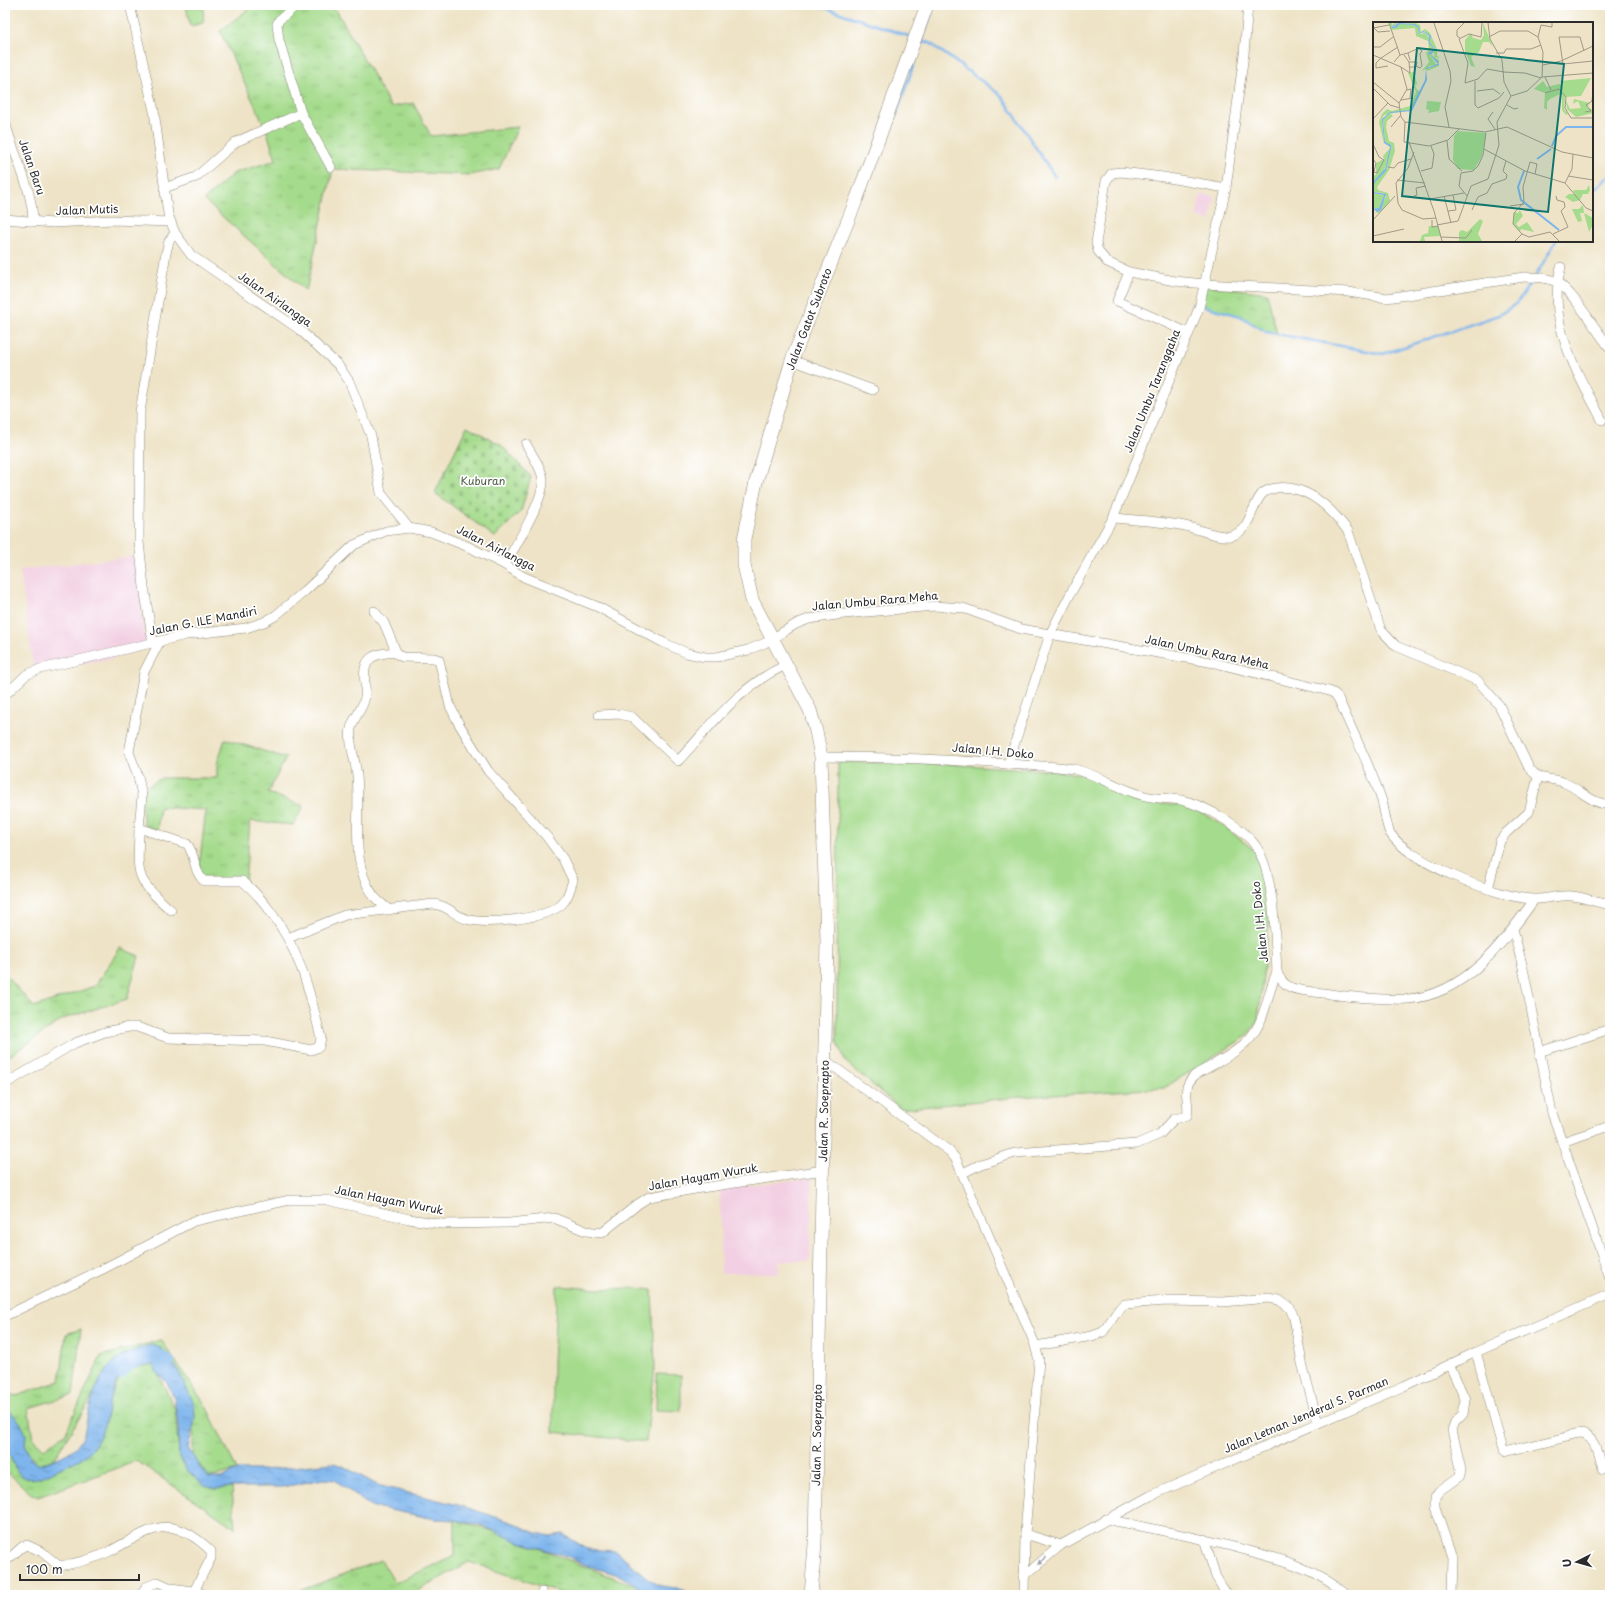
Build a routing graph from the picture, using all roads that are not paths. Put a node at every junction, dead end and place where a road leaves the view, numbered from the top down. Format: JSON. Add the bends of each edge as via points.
{"nodes":[{"id":1,"x":130,"y":5,"type":"edge"},
{"id":2,"x":298,"y":5,"type":"edge"},
{"id":3,"x":927,"y":5,"type":"edge"},
{"id":4,"x":1248,"y":5,"type":"edge"},
{"id":5,"x":301,"y":113,"type":"junction"},
{"id":6,"x":5,"y":121,"type":"edge"},
{"id":7,"x":331,"y":167,"type":"dead end"},
{"id":8,"x":164,"y":188,"type":"junction"},
{"id":9,"x":1226,"y":188,"type":"junction"},
{"id":10,"x":5,"y":219,"type":"edge"},
{"id":11,"x":33,"y":221,"type":"junction"},
{"id":12,"x":170,"y":222,"type":"junction"},
{"id":13,"x":175,"y":233,"type":"junction"},
{"id":14,"x":1561,"y":267,"type":"dead end"},
{"id":15,"x":1129,"y":272,"type":"junction"},
{"id":16,"x":1557,"y":283,"type":"junction"},
{"id":17,"x":1205,"y":284,"type":"junction"},
{"id":18,"x":1189,"y":332,"type":"junction"},
{"id":19,"x":1610,"y":348,"type":"edge"},
{"id":20,"x":792,"y":360,"type":"junction"},
{"id":21,"x":873,"y":390,"type":"dead end"},
{"id":22,"x":1602,"y":420,"type":"dead end"},
{"id":23,"x":526,"y":444,"type":"dead end"},
{"id":24,"x":1113,"y":518,"type":"junction"},
{"id":25,"x":409,"y":528,"type":"junction"},
{"id":26,"x":505,"y":565,"type":"junction"},
{"id":27,"x":374,"y":611,"type":"dead end"},
{"id":28,"x":1050,"y":634,"type":"junction"},
{"id":29,"x":771,"y":638,"type":"junction"},
{"id":30,"x":156,"y":642,"type":"junction"},
{"id":31,"x":396,"y":652,"type":"junction"},
{"id":32,"x":786,"y":665,"type":"junction"},
{"id":33,"x":5,"y":695,"type":"edge"},
{"id":34,"x":599,"y":715,"type":"dead end"},
{"id":35,"x":821,"y":757,"type":"junction"},
{"id":36,"x":1008,"y":764,"type":"junction"},
{"id":37,"x":1538,"y":777,"type":"junction"},
{"id":38,"x":1610,"y":806,"type":"edge"},
{"id":39,"x":139,"y":828,"type":"junction"},
{"id":40,"x":1488,"y":889,"type":"junction"},
{"id":41,"x":1534,"y":900,"type":"junction"},
{"id":42,"x":1610,"y":904,"type":"edge"},
{"id":43,"x":171,"y":910,"type":"dead end"},
{"id":44,"x":389,"y":910,"type":"junction"},
{"id":45,"x":1513,"y":929,"type":"junction"},
{"id":46,"x":288,"y":938,"type":"junction"},
{"id":47,"x":1277,"y":972,"type":"junction"},
{"id":48,"x":1610,"y":1029,"type":"edge"},
{"id":49,"x":1539,"y":1052,"type":"junction"},
{"id":50,"x":825,"y":1060,"type":"junction"},
{"id":51,"x":5,"y":1084,"type":"edge"},
{"id":52,"x":1610,"y":1126,"type":"edge"},
{"id":53,"x":1562,"y":1142,"type":"junction"},
{"id":54,"x":824,"y":1170,"type":"junction"},
{"id":55,"x":963,"y":1173,"type":"junction"},
{"id":56,"x":1610,"y":1278,"type":"edge"},
{"id":57,"x":1610,"y":1294,"type":"edge"},
{"id":58,"x":5,"y":1316,"type":"edge"},
{"id":59,"x":1036,"y":1346,"type":"junction"},
{"id":60,"x":1476,"y":1352,"type":"junction"},
{"id":61,"x":1450,"y":1366,"type":"junction"},
{"id":62,"x":1318,"y":1423,"type":"junction"},
{"id":63,"x":1602,"y":1470,"type":"dead end"},
{"id":64,"x":1106,"y":1519,"type":"junction"},
{"id":65,"x":1025,"y":1534,"type":"junction"},
{"id":66,"x":1204,"y":1539,"type":"junction"},
{"id":67,"x":1061,"y":1545,"type":"junction"},
{"id":68,"x":5,"y":1562,"type":"edge"},
{"id":69,"x":1023,"y":1577,"type":"junction"},
{"id":70,"x":194,"y":1590,"type":"junction"},
{"id":71,"x":140,"y":1595,"type":"edge"},
{"id":72,"x":203,"y":1595,"type":"edge"},
{"id":73,"x":811,"y":1595,"type":"edge"},
{"id":74,"x":1024,"y":1595,"type":"edge"},
{"id":75,"x":1227,"y":1595,"type":"edge"},
{"id":76,"x":1347,"y":1595,"type":"edge"},
{"id":77,"x":1451,"y":1595,"type":"edge"}],
"edges":[{"from":1,"to":8,"type":"street","name":"Jalan Airlangga","via":[[154,111]]},
{"from":2,"to":5,"type":"street","via":[[279,20],[277,30],[282,55]]},
{"from":3,"to":20,"type":"highway","name":"Jalan Gatot Subroto","via":[[857,198]]},
{"from":4,"to":9,"type":"street","name":"Jalan Umbu Taranggaha"},
{"from":5,"to":7,"type":"street"},
{"from":5,"to":8,"type":"street","via":[[236,142],[196,177]]},
{"from":6,"to":11,"type":"street","name":"Jalan Baru","via":[[30,196]]},
{"from":8,"to":12,"type":"street","name":"Jalan Airlangga"},
{"from":9,"to":15,"type":"street","via":[[1121,172],[1109,175],[1100,212],[1097,247],[1107,262]]},
{"from":9,"to":17,"type":"street","name":"Jalan Umbu Taranggaha"},
{"from":10,"to":11,"type":"street","name":"Jalan Mutis"},
{"from":11,"to":12,"type":"street","name":"Jalan Mutis"},
{"from":12,"to":13,"type":"street","name":"Jalan Airlangga"},
{"from":13,"to":25,"type":"street","name":"Jalan Airlangga","via":[[190,255],[300,330],[338,365],[349,381],[371,436],[381,493]]},
{"from":13,"to":30,"type":"street","via":[[166,252],[140,412],[140,542],[144,588]]},
{"from":14,"to":16,"type":"street"},
{"from":15,"to":17,"type":"street"},
{"from":15,"to":18,"type":"street","via":[[1118,301]]},
{"from":16,"to":17,"type":"street","via":[[1540,277],[1524,277],[1387,298],[1348,292]]},
{"from":16,"to":19,"type":"street"},
{"from":16,"to":22,"type":"street","via":[[1558,314],[1564,342]]},
{"from":17,"to":18,"type":"street","name":"Jalan Umbu Taranggaha"},
{"from":18,"to":24,"type":"street","name":"Jalan Umbu Taranggaha"},
{"from":20,"to":21,"type":"street"},
{"from":20,"to":29,"type":"highway","name":"Jalan Gatot Subroto","via":[[756,482],[744,539],[746,583]]},
{"from":23,"to":26,"type":"street","via":[[540,470],[543,485],[532,513]]},
{"from":24,"to":28,"type":"street","name":"Jalan Umbu Taranggaha"},
{"from":24,"to":37,"type":"street","via":[[1181,525],[1229,536],[1240,530],[1262,494],[1268,490],[1291,488],[1312,495],[1341,521],[1348,531],[1384,635],[1396,646],[1478,681],[1499,704],[1529,768]]},
{"from":25,"to":26,"type":"street","name":"Jalan Airlangga","via":[[442,536]]},
{"from":25,"to":30,"type":"street","name":"Jalan G. ILE Mandiri","via":[[381,533],[354,545],[305,591],[264,622],[246,628],[206,632]]},
{"from":26,"to":29,"type":"street","name":"Jalan Airlangga","via":[[524,577],[598,607],[687,653],[705,657],[728,655],[757,647]]},
{"from":27,"to":31,"type":"street","via":[[386,627]]},
{"from":28,"to":29,"type":"street","name":"Jalan Umbu Rara Meha","via":[[1021,628],[964,608],[935,606],[809,619]]},
{"from":28,"to":36,"type":"street","name":"Jalan Umbu Taranggaha"},
{"from":28,"to":40,"type":"street","name":"Jalan Umbu Rara Meha","via":[[1215,663],[1332,692],[1339,700],[1367,763],[1382,799],[1389,831],[1397,842],[1456,877]]},
{"from":29,"to":32,"type":"highway","name":"Jalan R. Soeprapto"},
{"from":30,"to":33,"type":"street","name":"Jalan G. ILE Mandiri","via":[[32,671]]},
{"from":30,"to":39,"type":"street","via":[[144,672],[129,752],[142,796]]},
{"from":31,"to":44,"type":"street","via":[[375,656],[366,664],[365,696],[351,734],[357,774],[357,838],[362,867],[366,885],[374,897]]},
{"from":31,"to":44,"type":"street","via":[[402,656],[439,660],[450,706],[459,724],[488,771],[547,837],[563,859],[573,880],[569,894],[562,904],[544,914],[488,922],[464,918],[440,904]]},
{"from":32,"to":34,"type":"street","via":[[767,674],[739,694],[678,761],[632,717],[619,714]]},
{"from":32,"to":35,"type":"highway","name":"Jalan R. Soeprapto","via":[[810,710]]},
{"from":35,"to":36,"type":"street","name":"Jalan I.H. Doko","via":[[922,758]]},
{"from":35,"to":50,"type":"highway","name":"Jalan R. Soeprapto","via":[[827,934]]},
{"from":36,"to":47,"type":"street","name":"Jalan I.H. Doko","via":[[1073,769],[1138,794],[1192,803],[1222,818],[1245,835],[1255,844],[1266,872]]},
{"from":37,"to":38,"type":"street","via":[[1565,783],[1597,803]]},
{"from":37,"to":40,"type":"street","via":[[1529,812],[1500,841]]},
{"from":39,"to":43,"type":"street","via":[[140,877],[146,888]]},
{"from":39,"to":46,"type":"street","via":[[187,844],[193,854],[199,876],[204,881],[238,880],[247,884]]},
{"from":40,"to":41,"type":"street","name":"Jalan Umbu Rara Meha"},
{"from":41,"to":42,"type":"street","via":[[1570,895],[1599,904]]},
{"from":41,"to":45,"type":"street","name":"Jalan I.H. Doko"},
{"from":44,"to":46,"type":"street","via":[[345,915]]},
{"from":45,"to":47,"type":"street","name":"Jalan I.H. Doko","via":[[1502,944],[1452,985],[1409,999],[1327,994],[1292,989],[1285,986]]},
{"from":45,"to":49,"type":"street"},
{"from":46,"to":51,"type":"street","via":[[310,992],[321,1038],[321,1044],[316,1049],[304,1050],[265,1040],[168,1038],[137,1027],[129,1027],[105,1032],[75,1043]]},
{"from":47,"to":55,"type":"street","via":[[1269,990],[1260,1024],[1253,1035],[1244,1044],[1189,1081],[1186,1089],[1187,1116],[1174,1119],[1160,1134],[1137,1144],[1015,1153]]},
{"from":48,"to":49,"type":"street"},
{"from":49,"to":53,"type":"street","via":[[1552,1113]]},
{"from":50,"to":54,"type":"highway","name":"Jalan R. Soeprapto"},
{"from":50,"to":55,"type":"street","via":[[949,1151]]},
{"from":52,"to":53,"type":"street"},
{"from":53,"to":56,"type":"street"},
{"from":54,"to":58,"type":"street","name":"Jalan Hayam Wuruk","via":[[649,1197],[602,1233],[586,1231],[554,1218],[510,1223],[442,1224],[327,1200],[302,1199],[274,1203],[194,1221],[103,1269]]},
{"from":54,"to":73,"type":"highway","name":"Jalan R. Soeprapto","via":[[815,1544]]},
{"from":55,"to":59,"type":"street"},
{"from":57,"to":60,"type":"street","name":"Jalan Letnan Jenderal S. Parman"},
{"from":59,"to":62,"type":"street","via":[[1103,1332],[1125,1304],[1223,1302],[1269,1298],[1279,1300],[1290,1308],[1294,1318],[1302,1363]]},
{"from":59,"to":65,"type":"street","via":[[1039,1360]]},
{"from":60,"to":61,"type":"street","name":"Jalan Letnan Jenderal S. Parman"},
{"from":60,"to":63,"type":"street","via":[[1505,1452],[1586,1434],[1592,1438]]},
{"from":61,"to":62,"type":"street","name":"Jalan Letnan Jenderal S. Parman"},
{"from":61,"to":77,"type":"street","via":[[1463,1392],[1466,1406],[1452,1430],[1461,1470],[1460,1476],[1439,1490],[1435,1497],[1435,1507],[1452,1556]]},
{"from":62,"to":64,"type":"street","name":"Jalan Letnan Jenderal S. Parman","via":[[1150,1496]]},
{"from":64,"to":66,"type":"street"},
{"from":64,"to":67,"type":"street","name":"Jalan Letnan Jenderal S. Parman"},
{"from":65,"to":67,"type":"street"},
{"from":65,"to":69,"type":"street"},
{"from":66,"to":75,"type":"street","via":[[1216,1577]]},
{"from":66,"to":76,"type":"street","via":[[1301,1565]]},
{"from":67,"to":69,"type":"street","name":"Jalan Letnan Jenderal S. Parman","one_way":true},
{"from":68,"to":70,"type":"street","via":[[22,1547],[27,1546],[42,1552],[59,1566],[69,1565],[99,1556],[153,1529],[167,1527],[184,1530],[211,1551],[211,1558]]},
{"from":69,"to":74,"type":"street"},
{"from":70,"to":71,"type":"street","via":[[171,1588],[158,1582],[146,1587]]},
{"from":70,"to":72,"type":"street"}]}
